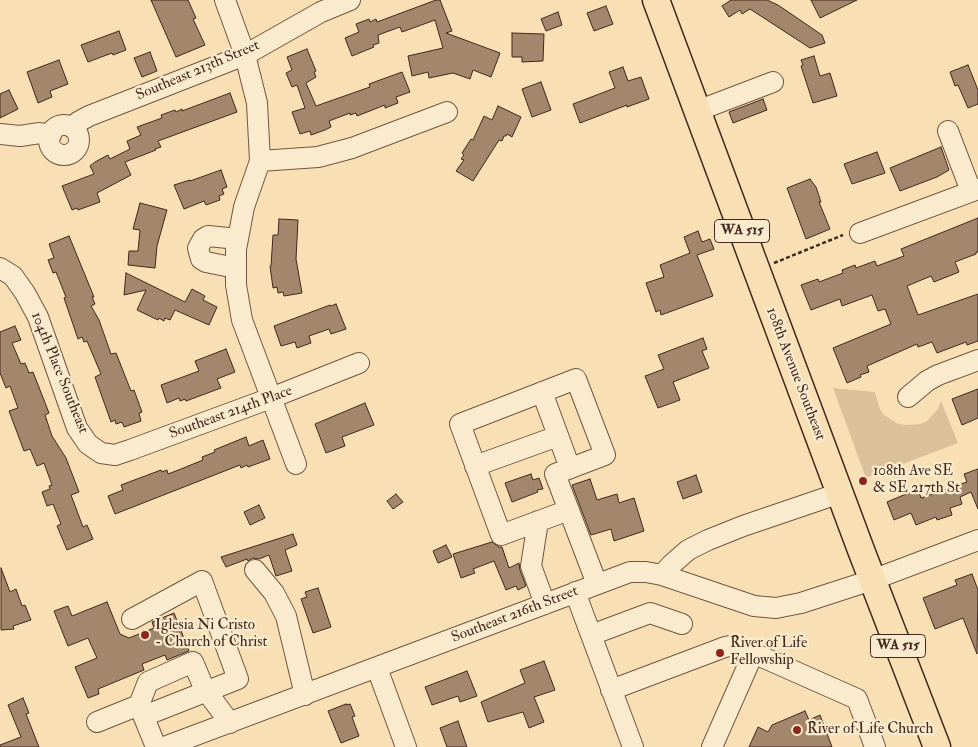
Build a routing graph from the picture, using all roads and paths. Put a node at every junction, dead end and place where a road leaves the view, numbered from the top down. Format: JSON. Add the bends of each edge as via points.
{"nodes":[{"id":1,"x":225,"y":0,"type":"edge"},
{"id":2,"x":350,"y":0,"type":"edge"},
{"id":3,"x":656,"y":0,"type":"edge"},
{"id":4,"x":245,"y":54,"type":"junction"},
{"id":5,"x":773,"y":82,"type":"dead end"},
{"id":6,"x":697,"y":111,"type":"junction"},
{"id":7,"x":447,"y":112,"type":"dead end"},
{"id":8,"x":948,"y":130,"type":"dead end"},
{"id":9,"x":0,"y":134,"type":"edge"},
{"id":10,"x":260,"y":161,"type":"junction"},
{"id":11,"x":975,"y":190,"type":"edge"},
{"id":12,"x":860,"y":232,"type":"joint"},
{"id":13,"x":238,"y":239,"type":"junction"},
{"id":14,"x":0,"y":268,"type":"edge"},
{"id":15,"x":236,"y":268,"type":"junction"},
{"id":16,"x":756,"y":270,"type":"junction"},
{"id":17,"x":978,"y":360,"type":"edge"},
{"id":18,"x":360,"y":363,"type":"dead end"},
{"id":19,"x":542,"y":392,"type":"junction"},
{"id":20,"x":908,"y":396,"type":"dead end"},
{"id":21,"x":271,"y":398,"type":"junction"},
{"id":22,"x":558,"y":436,"type":"junction"},
{"id":23,"x":101,"y":453,"type":"joint"},
{"id":24,"x":296,"y":464,"type":"dead end"},
{"id":25,"x":475,"y":466,"type":"junction"},
{"id":26,"x":570,"y":468,"type":"junction"},
{"id":27,"x":840,"y":493,"type":"junction"},
{"id":28,"x":569,"y":510,"type":"junction"},
{"id":29,"x":538,"y":521,"type":"junction"},
{"id":30,"x":978,"y":540,"type":"edge"},
{"id":31,"x":255,"y":570,"type":"dead end"},
{"id":32,"x":662,"y":575,"type":"junction"},
{"id":33,"x":872,"y":580,"type":"junction"},
{"id":34,"x":597,"y":584,"type":"junction"},
{"id":35,"x":575,"y":592,"type":"junction"},
{"id":36,"x":545,"y":604,"type":"junction"},
{"id":37,"x":132,"y":619,"type":"dead end"},
{"id":38,"x":682,"y":624,"type":"dead end"},
{"id":39,"x":591,"y":635,"type":"junction"},
{"id":40,"x":753,"y":654,"type":"junction"},
{"id":41,"x":377,"y":668,"type":"junction"},
{"id":42,"x":612,"y":690,"type":"junction"},
{"id":43,"x":207,"y":691,"type":"junction"},
{"id":44,"x":305,"y":695,"type":"junction"},
{"id":45,"x":142,"y":711,"type":"junction"},
{"id":46,"x":97,"y":722,"type":"dead end"},
{"id":47,"x":230,"y":722,"type":"junction"},
{"id":48,"x":191,"y":742,"type":"edge"},
{"id":49,"x":156,"y":747,"type":"edge"},
{"id":50,"x":164,"y":747,"type":"edge"},
{"id":51,"x":406,"y":747,"type":"edge"},
{"id":52,"x":633,"y":747,"type":"edge"},
{"id":53,"x":712,"y":747,"type":"edge"},
{"id":54,"x":875,"y":747,"type":"edge"},
{"id":55,"x":937,"y":747,"type":"edge"}],
"edges":[{"from":1,"to":4,"type":"street"},
{"from":2,"to":4,"type":"street","name":"Southeast 213th Street","via":[[321,12]]},
{"from":3,"to":6,"type":"main road","name":"108th Avenue Southeast","number":"WA 515"},
{"from":4,"to":9,"type":"street","name":"Southeast 213th Street","via":[[89,116],[74,128],[60,126],[51,135]]},
{"from":4,"to":10,"type":"street","via":[[257,103]]},
{"from":5,"to":6,"type":"street"},
{"from":6,"to":16,"type":"main road","name":"108th Avenue Southeast","number":"WA 515"},
{"from":7,"to":10,"type":"street","via":[[318,157]]},
{"from":8,"to":11,"type":"street"},
{"from":10,"to":13,"type":"street","via":[[244,208]]},
{"from":11,"to":12,"type":"street"},
{"from":12,"to":16,"type":"path","via":[[844,235]]},
{"from":13,"to":15,"type":"street"},
{"from":13,"to":15,"type":"street","via":[[208,236],[198,248],[201,259],[206,262]]},
{"from":14,"to":23,"type":"street","name":"104th Place Southeast","via":[[13,276],[25,293],[38,318],[77,428],[88,444]]},
{"from":15,"to":21,"type":"street","via":[[242,320]]},
{"from":16,"to":27,"type":"main road","name":"108th Avenue Southeast","number":"WA 515"},
{"from":17,"to":20,"type":"street","via":[[938,375]]},
{"from":18,"to":21,"type":"street","name":"Southeast 214th Place"},
{"from":19,"to":22,"type":"street"},
{"from":19,"to":25,"type":"street","via":[[460,424]]},
{"from":19,"to":26,"type":"street","via":[[576,379],[605,455]]},
{"from":21,"to":23,"type":"street","name":"Southeast 214th Place","via":[[115,456]]},
{"from":21,"to":24,"type":"street"},
{"from":22,"to":25,"type":"street"},
{"from":22,"to":26,"type":"street"},
{"from":25,"to":29,"type":"street","via":[[501,535]]},
{"from":26,"to":28,"type":"street","via":[[555,474]]},
{"from":27,"to":32,"type":"street","via":[[708,540],[688,550]]},
{"from":27,"to":33,"type":"main road","name":"108th Avenue Southeast","number":"WA 515"},
{"from":28,"to":29,"type":"street"},
{"from":28,"to":34,"type":"street"},
{"from":29,"to":36,"type":"street","via":[[531,566]]},
{"from":30,"to":33,"type":"street","name":"Southeast 216th Street"},
{"from":31,"to":44,"type":"street","via":[[274,593],[286,616]]},
{"from":32,"to":33,"type":"street","name":"Southeast 216th Street","via":[[754,606],[776,608]]},
{"from":32,"to":34,"type":"street","name":"Southeast 216th Street","via":[[630,572]]},
{"from":33,"to":55,"type":"main road","name":"108th Avenue Southeast","number":"WA 515"},
{"from":34,"to":35,"type":"street","name":"Southeast 216th Street"},
{"from":35,"to":36,"type":"street","name":"Southeast 216th Street"},
{"from":35,"to":39,"type":"street"},
{"from":36,"to":41,"type":"street","name":"Southeast 216th Street"},
{"from":37,"to":43,"type":"street","via":[[202,581],[238,679]]},
{"from":38,"to":39,"type":"street","via":[[650,613]]},
{"from":39,"to":42,"type":"street"},
{"from":40,"to":42,"type":"street","via":[[735,645],[725,647]]},
{"from":40,"to":53,"type":"street"},
{"from":40,"to":54,"type":"street","via":[[857,699]]},
{"from":41,"to":44,"type":"street","name":"Southeast 216th Street"},
{"from":41,"to":51,"type":"street"},
{"from":42,"to":52,"type":"street"},
{"from":43,"to":45,"type":"street"},
{"from":43,"to":45,"type":"street","via":[[193,662],[148,682]]},
{"from":43,"to":47,"type":"street"},
{"from":44,"to":47,"type":"street","name":"Southeast 216th Street"},
{"from":45,"to":46,"type":"street"},
{"from":45,"to":49,"type":"street"},
{"from":47,"to":48,"type":"street","name":"Southeast 216th Street"},
{"from":48,"to":50,"type":"street","name":"Southeast 216th Street"}]}
